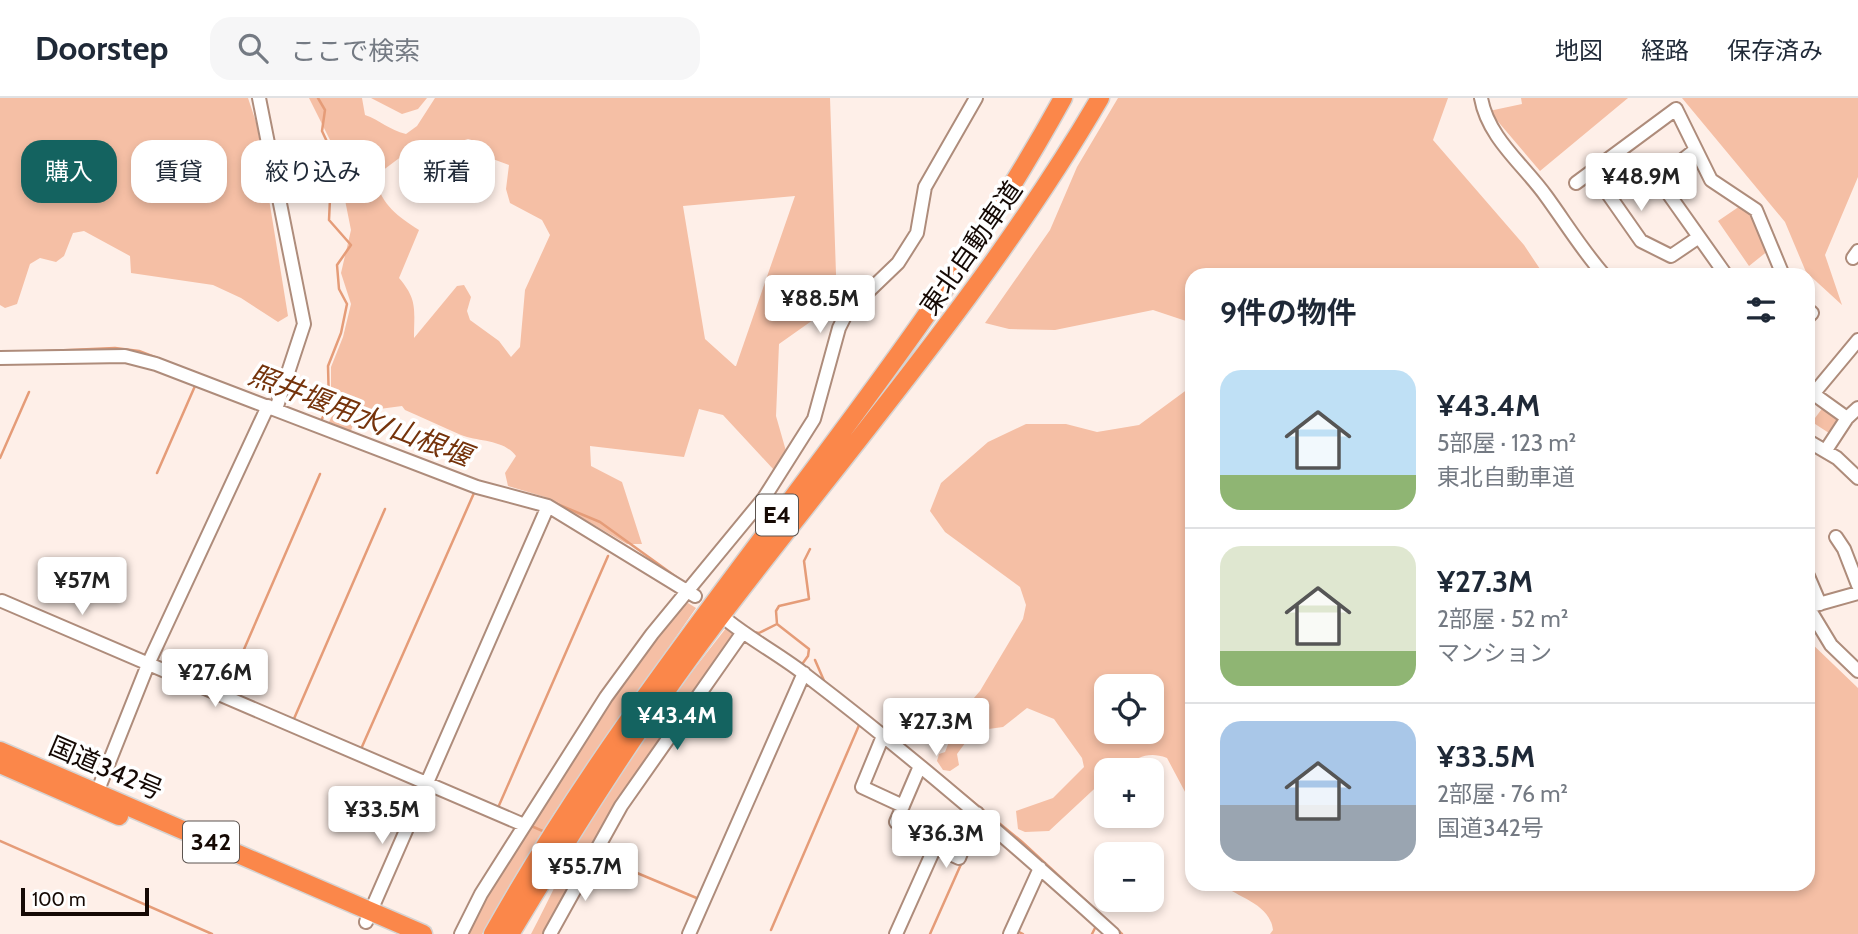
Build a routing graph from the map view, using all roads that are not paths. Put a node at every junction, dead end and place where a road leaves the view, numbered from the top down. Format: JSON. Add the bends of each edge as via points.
{"nodes":[{"id":1,"x":259,"y":98,"type":"edge"},
{"id":2,"x":976,"y":98,"type":"edge"},
{"id":3,"x":1063,"y":98,"type":"edge"},
{"id":4,"x":1100,"y":98,"type":"edge"},
{"id":5,"x":1481,"y":98,"type":"edge"},
{"id":6,"x":1693,"y":150,"type":"junction"},
{"id":7,"x":1592,"y":171,"type":"junction"},
{"id":8,"x":1576,"y":183,"type":"dead end"},
{"id":9,"x":1699,"y":237,"type":"junction"},
{"id":10,"x":1599,"y":268,"type":"edge"},
{"id":11,"x":1721,"y":268,"type":"edge"},
{"id":12,"x":1780,"y":268,"type":"edge"},
{"id":13,"x":1858,"y":340,"type":"edge"},
{"id":14,"x":0,"y":358,"type":"edge"},
{"id":15,"x":1815,"y":388,"type":"edge"},
{"id":16,"x":1815,"y":395,"type":"edge"},
{"id":17,"x":272,"y":408,"type":"junction"},
{"id":18,"x":1858,"y":408,"type":"edge"},
{"id":19,"x":1847,"y":418,"type":"junction"},
{"id":20,"x":1815,"y":444,"type":"edge"},
{"id":21,"x":1826,"y":450,"type":"junction"},
{"id":22,"x":1858,"y":478,"type":"edge"},
{"id":23,"x":548,"y":506,"type":"junction"},
{"id":24,"x":1836,"y":537,"type":"dead end"},
{"id":25,"x":1858,"y":585,"type":"edge"},
{"id":26,"x":1858,"y":593,"type":"edge"},
{"id":27,"x":692,"y":594,"type":"junction"},
{"id":28,"x":2,"y":601,"type":"edge"},
{"id":29,"x":1815,"y":605,"type":"edge"},
{"id":30,"x":1815,"y":612,"type":"edge"},
{"id":31,"x":728,"y":621,"type":"dead end"},
{"id":32,"x":743,"y":632,"type":"junction"},
{"id":33,"x":149,"y":663,"type":"junction"},
{"id":34,"x":1858,"y":671,"type":"edge"},
{"id":35,"x":804,"y":673,"type":"junction"},
{"id":36,"x":883,"y":736,"type":"junction"},
{"id":37,"x":0,"y":751,"type":"edge"},
{"id":38,"x":0,"y":764,"type":"edge"},
{"id":39,"x":920,"y":766,"type":"junction"},
{"id":40,"x":428,"y":784,"type":"junction"},
{"id":41,"x":597,"y":792,"type":"junction"},
{"id":42,"x":95,"y":799,"type":"junction"},
{"id":43,"x":903,"y":806,"type":"junction"},
{"id":44,"x":977,"y":813,"type":"junction"},
{"id":45,"x":896,"y":822,"type":"dead end"},
{"id":46,"x":524,"y":825,"type":"junction"},
{"id":47,"x":1040,"y":868,"type":"junction"},
{"id":48,"x":369,"y":917,"type":"junction"},
{"id":49,"x":392,"y":934,"type":"edge"},
{"id":50,"x":423,"y":934,"type":"edge"},
{"id":51,"x":461,"y":934,"type":"edge"},
{"id":52,"x":493,"y":934,"type":"edge"},
{"id":53,"x":510,"y":934,"type":"edge"},
{"id":54,"x":522,"y":934,"type":"edge"},
{"id":55,"x":550,"y":934,"type":"edge"},
{"id":56,"x":689,"y":934,"type":"edge"},
{"id":57,"x":896,"y":934,"type":"edge"},
{"id":58,"x":1010,"y":934,"type":"edge"},
{"id":59,"x":1113,"y":934,"type":"edge"}],
"edges":[{"from":1,"to":17,"type":"street","via":[[304,324]]},
{"from":2,"to":27,"type":"street","via":[[925,187],[917,233],[898,263],[847,312],[839,327],[814,419],[764,498]]},
{"from":3,"to":52,"type":"highway","name":"東北自動車道","number":"E4","via":[[963,263],[626,721]]},
{"from":4,"to":41,"type":"highway","name":"東北自動車道","number":"E4","via":[[987,275],[728,606]]},
{"from":5,"to":10,"type":"street","via":[[1489,124],[1503,145]]},
{"from":6,"to":7,"type":"street","via":[[1675,110]]},
{"from":6,"to":9,"type":"street","via":[[1658,179]]},
{"from":6,"to":12,"type":"street","via":[[1711,180],[1756,210]]},
{"from":7,"to":8,"type":"street"},
{"from":7,"to":9,"type":"street","via":[[1641,241],[1671,256]]},
{"from":9,"to":11,"type":"street"},
{"from":13,"to":15,"type":"street"},
{"from":14,"to":17,"type":"street","via":[[125,356]]},
{"from":16,"to":19,"type":"street"},
{"from":17,"to":23,"type":"street","via":[[466,483]]},
{"from":17,"to":33,"type":"street"},
{"from":18,"to":19,"type":"street"},
{"from":19,"to":21,"type":"street"},
{"from":20,"to":21,"type":"street"},
{"from":21,"to":22,"type":"street"},
{"from":23,"to":27,"type":"street"},
{"from":23,"to":40,"type":"street"},
{"from":24,"to":25,"type":"street"},
{"from":26,"to":29,"type":"street"},
{"from":27,"to":46,"type":"street","via":[[652,634],[606,697]]},
{"from":28,"to":33,"type":"street"},
{"from":30,"to":34,"type":"street","via":[[1831,645]]},
{"from":31,"to":32,"type":"street"},
{"from":32,"to":35,"type":"street"},
{"from":32,"to":55,"type":"street","via":[[621,806]]},
{"from":33,"to":40,"type":"street"},
{"from":33,"to":42,"type":"street"},
{"from":35,"to":36,"type":"street"},
{"from":35,"to":56,"type":"street"},
{"from":36,"to":39,"type":"street"},
{"from":36,"to":43,"type":"street","via":[[862,787]]},
{"from":37,"to":42,"type":"highway","name":"国道342号","number":"342"},
{"from":38,"to":42,"type":"highway","name":"国道342号","number":"342"},
{"from":39,"to":43,"type":"street"},
{"from":39,"to":44,"type":"street"},
{"from":40,"to":46,"type":"street"},
{"from":40,"to":48,"type":"street"},
{"from":41,"to":53,"type":"highway","name":"東北自動車道","number":"E4"},
{"from":41,"to":54,"type":"highway"},
{"from":42,"to":48,"type":"highway","name":"国道342号","number":"342"},
{"from":43,"to":45,"type":"street"},
{"from":44,"to":47,"type":"street"},
{"from":44,"to":57,"type":"street","via":[[959,858],[935,847]]},
{"from":46,"to":51,"type":"street"},
{"from":47,"to":58,"type":"street"},
{"from":47,"to":59,"type":"street"},
{"from":48,"to":49,"type":"highway","name":"国道342号","number":"342"},
{"from":48,"to":50,"type":"highway","name":"国道342号","number":"342"}]}
